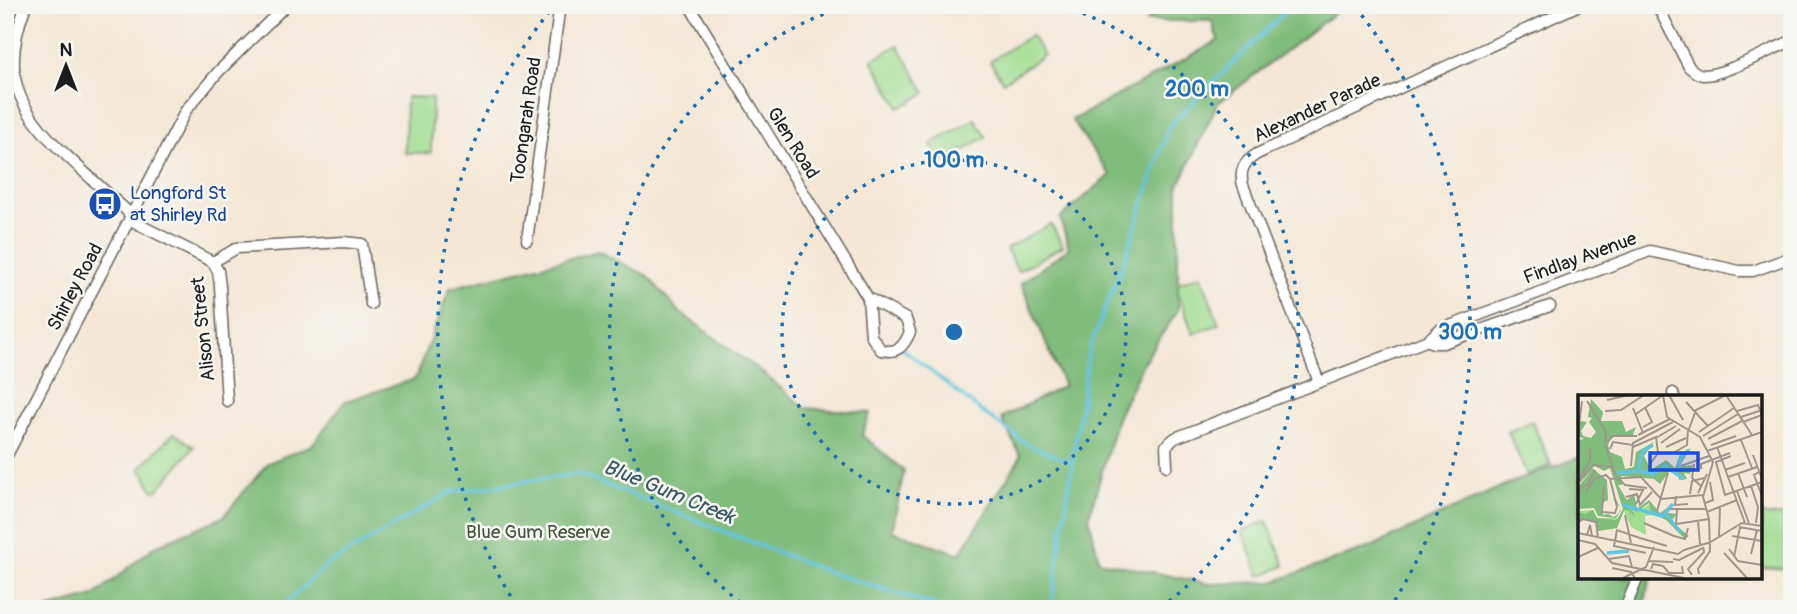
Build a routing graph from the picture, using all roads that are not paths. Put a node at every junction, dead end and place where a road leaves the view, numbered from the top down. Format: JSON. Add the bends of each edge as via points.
{"nodes":[{"id":1,"x":26,"y":5,"type":"edge"},
{"id":2,"x":286,"y":5,"type":"edge"},
{"id":3,"x":560,"y":5,"type":"edge"},
{"id":4,"x":689,"y":5,"type":"edge"},
{"id":5,"x":1578,"y":5,"type":"edge"},
{"id":6,"x":1657,"y":5,"type":"edge"},
{"id":7,"x":1792,"y":41,"type":"edge"},
{"id":8,"x":131,"y":217,"type":"junction"},
{"id":9,"x":527,"y":240,"type":"dead end"},
{"id":10,"x":1792,"y":257,"type":"edge"},
{"id":11,"x":213,"y":262,"type":"junction"},
{"id":12,"x":868,"y":298,"type":"junction"},
{"id":13,"x":371,"y":304,"type":"dead end"},
{"id":14,"x":1550,"y":306,"type":"dead end"},
{"id":15,"x":1428,"y":340,"type":"junction"},
{"id":16,"x":1319,"y":382,"type":"junction"},
{"id":17,"x":227,"y":401,"type":"dead end"},
{"id":18,"x":5,"y":459,"type":"edge"},
{"id":19,"x":1167,"y":466,"type":"dead end"},
{"id":20,"x":1636,"y":579,"type":"edge"},
{"id":21,"x":1625,"y":609,"type":"edge"}],
"edges":[{"from":1,"to":8,"type":"street","name":"Alison Street","via":[[11,37],[7,59],[17,101],[34,127]]},
{"from":2,"to":8,"type":"street","name":"Shirley Road","via":[[194,99]]},
{"from":3,"to":9,"type":"street","name":"Toongarah Road"},
{"from":4,"to":12,"type":"street","name":"Glen Road"},
{"from":5,"to":16,"type":"street","name":"Alexander Parade","via":[[1245,163],[1243,186]]},
{"from":6,"to":7,"type":"street","via":[[1689,67],[1703,75]]},
{"from":8,"to":11,"type":"street","name":"Alison Street"},
{"from":8,"to":18,"type":"street","name":"Shirley Road"},
{"from":10,"to":15,"type":"street","name":"Findlay Avenue","via":[[1753,271],[1739,271],[1650,251],[1438,330]]},
{"from":11,"to":13,"type":"street","via":[[237,248],[362,244]]},
{"from":11,"to":17,"type":"street","name":"Alison Street","via":[[220,286]]},
{"from":12,"to":12,"type":"street","name":"Glen Road","via":[[906,319],[911,332],[897,350],[881,350],[871,336]]},
{"from":14,"to":15,"type":"street","name":"Findlay Avenue","via":[[1443,343]]},
{"from":15,"to":16,"type":"street","name":"Findlay Avenue"},
{"from":16,"to":19,"type":"street","name":"Findlay Avenue","via":[[1175,438],[1166,446]]},
{"from":20,"to":21,"type":"street"}]}
